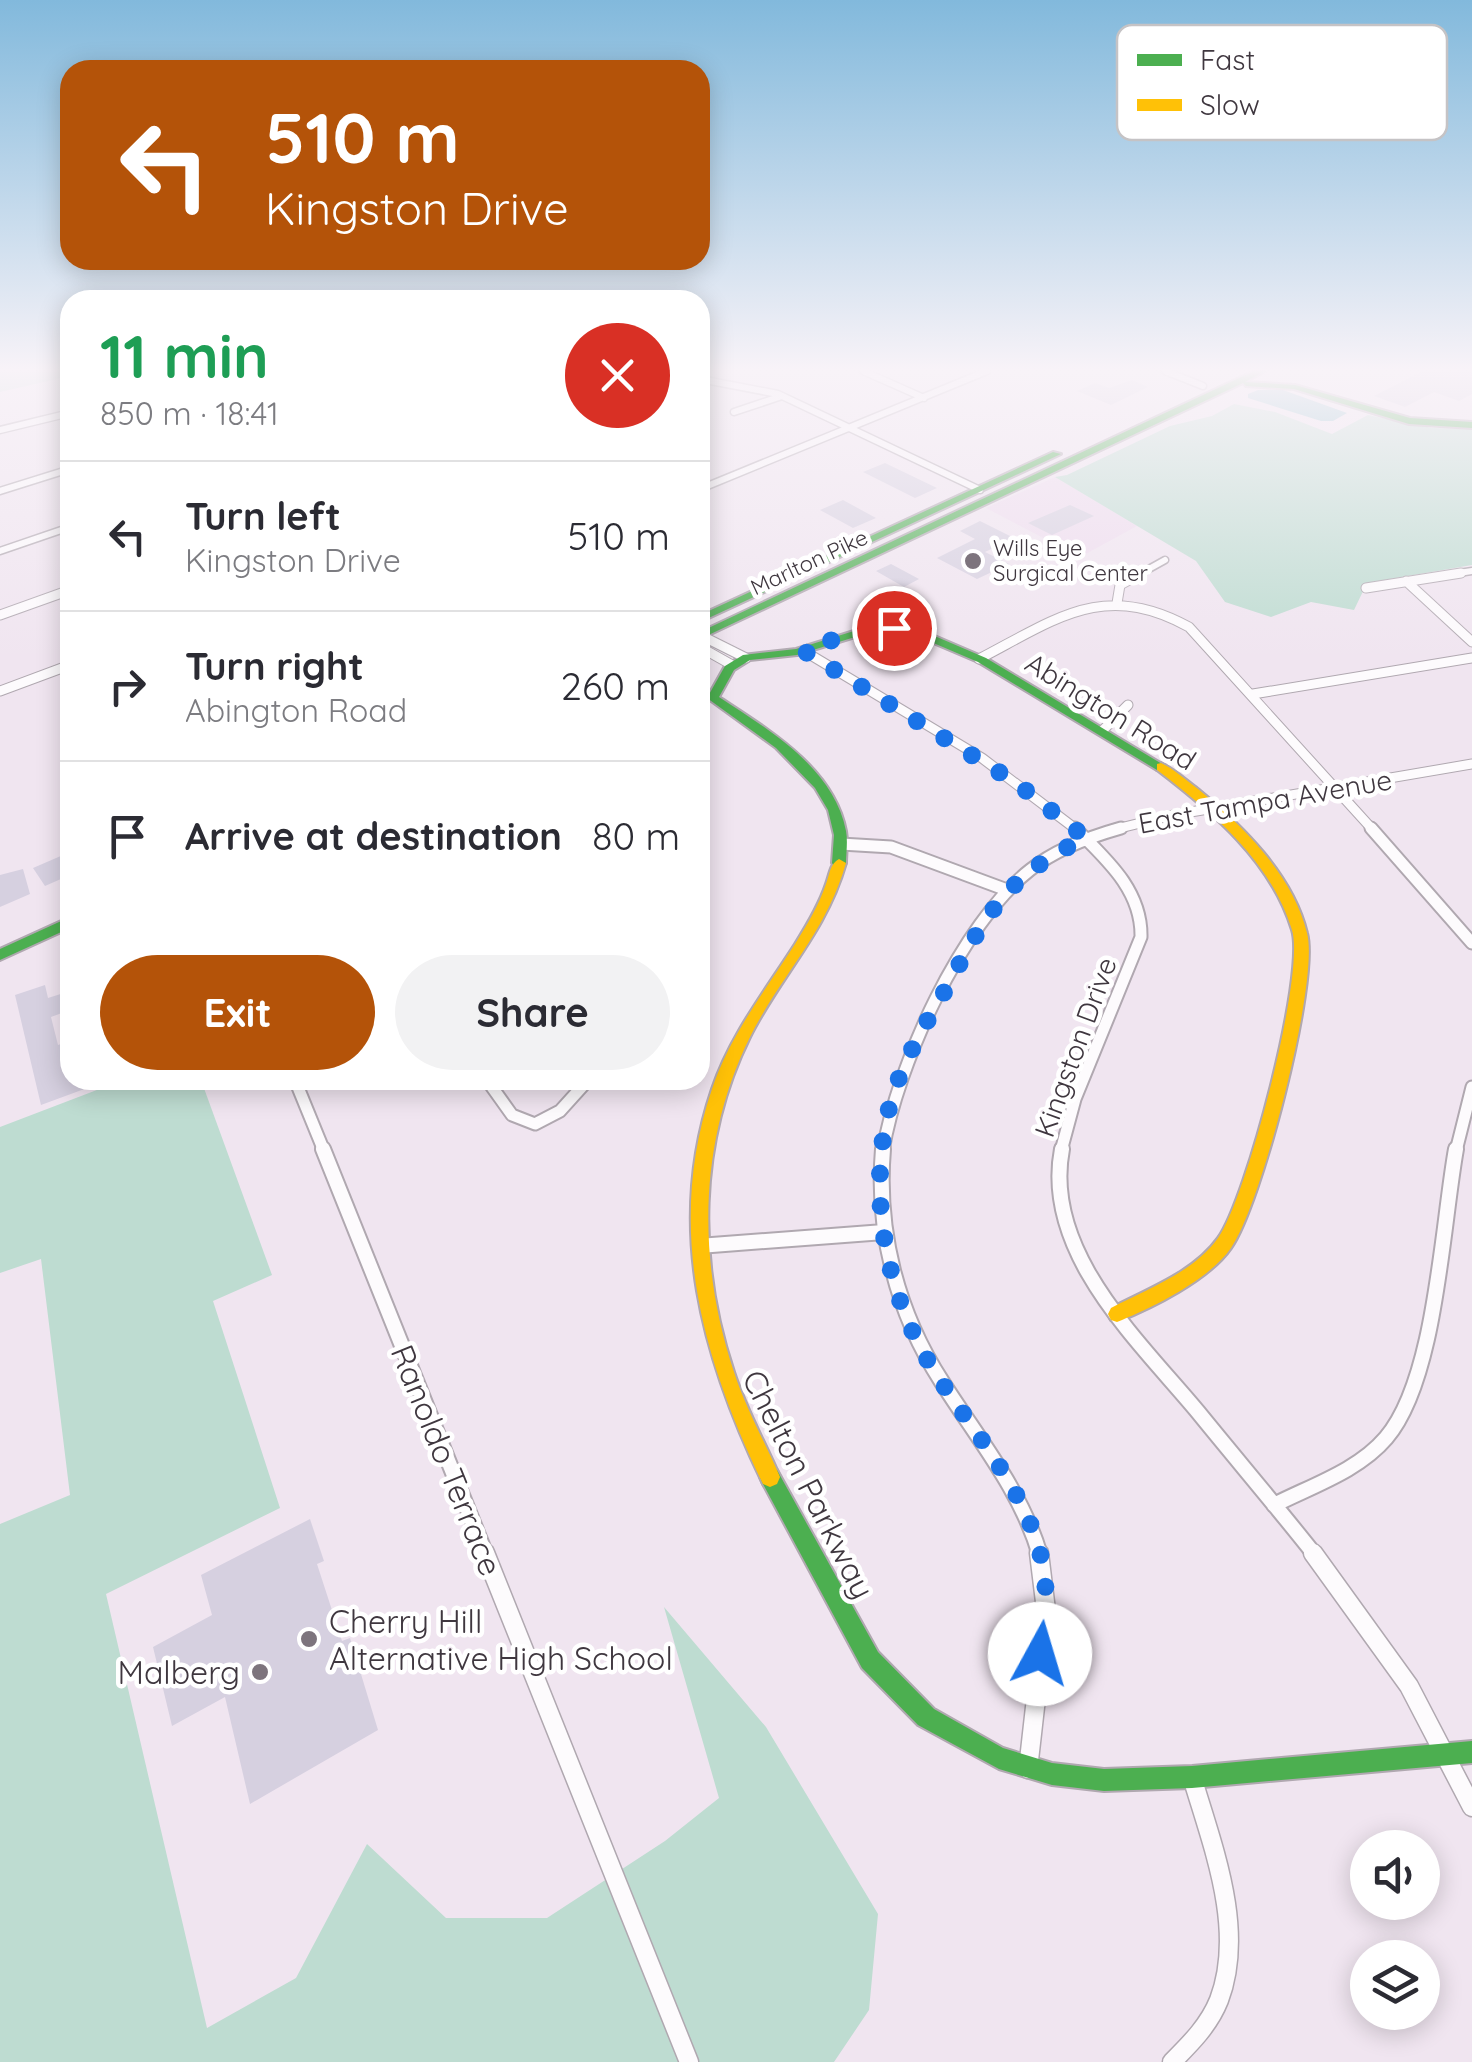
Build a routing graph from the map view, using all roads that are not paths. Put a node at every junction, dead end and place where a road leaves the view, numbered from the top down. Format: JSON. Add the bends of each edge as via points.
{"nodes":[{"id":1,"x":753,"y":467,"type":"edge"},
{"id":2,"x":932,"y":467,"type":"edge"},
{"id":3,"x":1029,"y":467,"type":"edge"},
{"id":4,"x":1056,"y":467,"type":"edge"},
{"id":5,"x":60,"y":472,"type":"edge"},
{"id":6,"x":710,"y":478,"type":"edge"},
{"id":7,"x":717,"y":482,"type":"junction"},
{"id":8,"x":710,"y":484,"type":"edge"},
{"id":9,"x":980,"y":490,"type":"junction"},
{"id":10,"x":0,"y":492,"type":"edge"},
{"id":11,"x":60,"y":531,"type":"edge"},
{"id":12,"x":0,"y":551,"type":"edge"},
{"id":13,"x":1165,"y":560,"type":"dead end"},
{"id":14,"x":1472,"y":572,"type":"edge"},
{"id":15,"x":1406,"y":581,"type":"junction"},
{"id":16,"x":1366,"y":588,"type":"dead end"},
{"id":17,"x":60,"y":593,"type":"edge"},
{"id":18,"x":1118,"y":604,"type":"junction"},
{"id":19,"x":0,"y":614,"type":"edge"},
{"id":20,"x":710,"y":630,"type":"edge"},
{"id":21,"x":710,"y":630,"type":"edge"},
{"id":22,"x":710,"y":642,"type":"edge"},
{"id":23,"x":710,"y":642,"type":"edge"},
{"id":24,"x":1472,"y":642,"type":"edge"},
{"id":25,"x":804,"y":651,"type":"junction"},
{"id":26,"x":1472,"y":658,"type":"edge"},
{"id":27,"x":979,"y":659,"type":"junction"},
{"id":28,"x":739,"y":661,"type":"junction"},
{"id":29,"x":60,"y":669,"type":"edge"},
{"id":30,"x":0,"y":690,"type":"edge"},
{"id":31,"x":1253,"y":694,"type":"junction"},
{"id":32,"x":1128,"y":705,"type":"dead end"},
{"id":33,"x":1102,"y":730,"type":"junction"},
{"id":34,"x":1472,"y":764,"type":"edge"},
{"id":35,"x":1335,"y":790,"type":"junction"},
{"id":36,"x":1215,"y":810,"type":"junction"},
{"id":37,"x":1086,"y":838,"type":"junction"},
{"id":38,"x":840,"y":844,"type":"junction"},
{"id":39,"x":1007,"y":890,"type":"junction"},
{"id":40,"x":60,"y":918,"type":"edge"},
{"id":41,"x":60,"y":929,"type":"edge"},
{"id":42,"x":1472,"y":943,"type":"edge"},
{"id":43,"x":0,"y":946,"type":"edge"},
{"id":44,"x":0,"y":958,"type":"edge"},
{"id":45,"x":1472,"y":1087,"type":"edge"},
{"id":46,"x":299,"y":1090,"type":"edge"},
{"id":47,"x":492,"y":1090,"type":"edge"},
{"id":48,"x":579,"y":1090,"type":"edge"},
{"id":49,"x":884,"y":1232,"type":"junction"},
{"id":50,"x":698,"y":1246,"type":"junction"},
{"id":51,"x":1118,"y":1314,"type":"junction"},
{"id":52,"x":1274,"y":1505,"type":"junction"},
{"id":53,"x":1472,"y":1752,"type":"edge"},
{"id":54,"x":1450,"y":1753,"type":"junction"},
{"id":55,"x":1028,"y":1769,"type":"junction"},
{"id":56,"x":1192,"y":1776,"type":"junction"},
{"id":57,"x":1472,"y":1807,"type":"edge"},
{"id":58,"x":689,"y":2062,"type":"edge"},
{"id":59,"x":1172,"y":2062,"type":"edge"}],
"edges":[{"from":1,"to":7,"type":"street"},
{"from":2,"to":9,"type":"street"},
{"from":3,"to":9,"type":"main road","name":"Marlton Pike"},
{"from":4,"to":20,"type":"main road","name":"Marlton Pike"},
{"from":5,"to":10,"type":"street"},
{"from":6,"to":7,"type":"street"},
{"from":7,"to":8,"type":"street"},
{"from":9,"to":21,"type":"main road","name":"Marlton Pike"},
{"from":11,"to":12,"type":"street"},
{"from":13,"to":18,"type":"street","via":[[1120,585]]},
{"from":14,"to":15,"type":"street"},
{"from":15,"to":16,"type":"street"},
{"from":15,"to":24,"type":"street"},
{"from":17,"to":19,"type":"street"},
{"from":18,"to":27,"type":"street","via":[[1074,609]]},
{"from":18,"to":31,"type":"street","via":[[1162,612],[1190,628]]},
{"from":22,"to":28,"type":"street"},
{"from":23,"to":28,"type":"street"},
{"from":25,"to":27,"type":"main road","name":"Abington Road","via":[[858,630],[894,628]]},
{"from":25,"to":28,"type":"main road"},
{"from":25,"to":37,"type":"street","name":"Kingston Drive","via":[[1015,782]]},
{"from":26,"to":31,"type":"street"},
{"from":27,"to":33,"type":"main road","name":"Abington Road"},
{"from":28,"to":38,"type":"main road","name":"Chelton Parkway","via":[[713,698],[807,767],[828,798]]},
{"from":29,"to":30,"type":"street"},
{"from":31,"to":35,"type":"street"},
{"from":32,"to":33,"type":"street"},
{"from":33,"to":36,"type":"main road","name":"Abington Road"},
{"from":34,"to":35,"type":"street","name":"East Tampa Avenue"},
{"from":35,"to":36,"type":"street","name":"East Tampa Avenue"},
{"from":35,"to":42,"type":"street"},
{"from":36,"to":37,"type":"street","name":"East Tampa Avenue"},
{"from":36,"to":51,"type":"main road","name":"Abington Road","via":[[1263,864],[1302,934],[1282,1080],[1235,1229],[1222,1250]]},
{"from":37,"to":39,"type":"street","name":"East Tampa Avenue"},
{"from":37,"to":51,"type":"street","name":"Kingston Drive","via":[[1132,893],[1142,928],[1068,1120],[1059,1186],[1074,1239]]},
{"from":38,"to":39,"type":"street","via":[[905,851]]},
{"from":38,"to":50,"type":"main road","name":"Chelton Parkway","via":[[833,889],[724,1073],[701,1168]]},
{"from":39,"to":49,"type":"street","name":"East Tampa Avenue","via":[[974,937],[892,1096],[879,1177]]},
{"from":40,"to":43,"type":"main road"},
{"from":41,"to":44,"type":"main road"},
{"from":45,"to":52,"type":"street","via":[[1408,1400],[1387,1437]]},
{"from":46,"to":58,"type":"street","name":"Ranoldo Terrace"},
{"from":47,"to":48,"type":"street","via":[[502,1109],[522,1122],[541,1123]]},
{"from":49,"to":50,"type":"street"},
{"from":49,"to":55,"type":"street","name":"East Tampa Avenue","via":[[924,1353],[1017,1496],[1043,1567],[1046,1600]]},
{"from":50,"to":55,"type":"main road","name":"Chelton Parkway","via":[[724,1384],[870,1660],[926,1717]]},
{"from":51,"to":52,"type":"street","name":"Kingston Drive"},
{"from":52,"to":54,"type":"street","name":"Kingston Drive","via":[[1399,1666]]},
{"from":53,"to":54,"type":"main road","name":"Chelton Parkway"},
{"from":54,"to":56,"type":"main road","name":"Chelton Parkway"},
{"from":54,"to":57,"type":"street","name":"Kingston Drive"},
{"from":55,"to":56,"type":"main road","name":"Chelton Parkway","via":[[1104,1780]]},
{"from":56,"to":59,"type":"street","via":[[1226,1899],[1230,1948],[1220,1997],[1199,2040]]}]}
